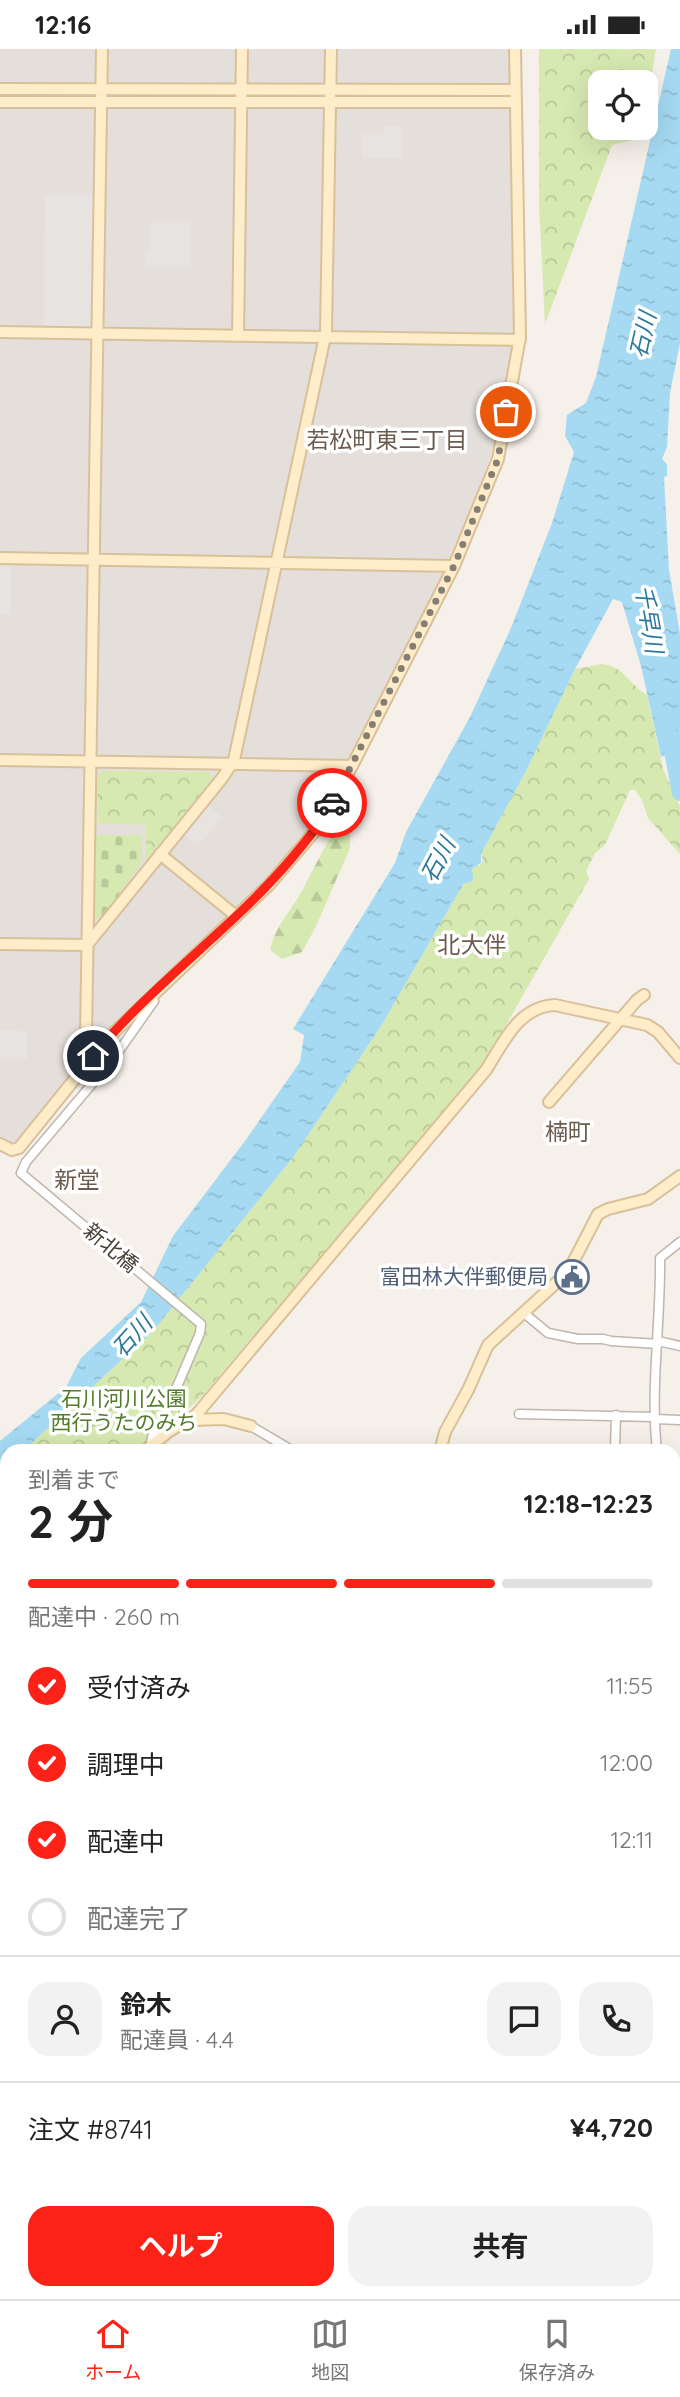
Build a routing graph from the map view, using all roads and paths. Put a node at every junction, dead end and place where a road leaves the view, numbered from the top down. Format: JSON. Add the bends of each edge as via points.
{"nodes":[{"id":1,"x":102,"y":49,"type":"edge"},
{"id":2,"x":242,"y":49,"type":"edge"},
{"id":3,"x":331,"y":49,"type":"edge"},
{"id":4,"x":515,"y":49,"type":"edge"},
{"id":5,"x":0,"y":89,"type":"edge"},
{"id":6,"x":330,"y":90,"type":"junction"},
{"id":7,"x":515,"y":90,"type":"junction"},
{"id":8,"x":101,"y":95,"type":"junction"},
{"id":9,"x":241,"y":95,"type":"junction"},
{"id":10,"x":0,"y":102,"type":"edge"},
{"id":11,"x":330,"y":102,"type":"junction"},
{"id":12,"x":515,"y":102,"type":"junction"},
{"id":13,"x":0,"y":332,"type":"edge"},
{"id":14,"x":97,"y":333,"type":"junction"},
{"id":15,"x":238,"y":335,"type":"junction"},
{"id":16,"x":326,"y":337,"type":"junction"},
{"id":17,"x":520,"y":340,"type":"junction"},
{"id":18,"x":0,"y":558,"type":"edge"},
{"id":19,"x":93,"y":560,"type":"junction"},
{"id":20,"x":277,"y":563,"type":"junction"},
{"id":21,"x":454,"y":566,"type":"junction"},
{"id":22,"x":0,"y":760,"type":"edge"},
{"id":23,"x":90,"y":762,"type":"junction"},
{"id":24,"x":231,"y":764,"type":"junction"},
{"id":25,"x":352,"y":766,"type":"junction"},
{"id":26,"x":160,"y":854,"type":"junction"},
{"id":27,"x":236,"y":916,"type":"junction"},
{"id":28,"x":0,"y":944,"type":"edge"},
{"id":29,"x":88,"y":945,"type":"junction"},
{"id":30,"x":644,"y":995,"type":"dead end"},
{"id":31,"x":151,"y":997,"type":"junction"},
{"id":32,"x":621,"y":1019,"type":"junction"},
{"id":33,"x":93,"y":1056,"type":"junction"},
{"id":34,"x":680,"y":1058,"type":"edge"},
{"id":35,"x":550,"y":1102,"type":"dead end"},
{"id":36,"x":0,"y":1144,"type":"edge"},
{"id":37,"x":680,"y":1176,"type":"edge"},
{"id":38,"x":680,"y":1242,"type":"edge"},
{"id":39,"x":524,"y":1313,"type":"junction"},
{"id":40,"x":658,"y":1343,"type":"junction"},
{"id":41,"x":680,"y":1346,"type":"edge"},
{"id":42,"x":519,"y":1414,"type":"dead end"},
{"id":43,"x":616,"y":1415,"type":"junction"},
{"id":44,"x":655,"y":1418,"type":"junction"},
{"id":45,"x":190,"y":1420,"type":"junction"},
{"id":46,"x":680,"y":1420,"type":"edge"},
{"id":47,"x":251,"y":1426,"type":"joint"},
{"id":48,"x":149,"y":1444,"type":"edge"},
{"id":49,"x":153,"y":1444,"type":"edge"},
{"id":50,"x":281,"y":1444,"type":"edge"},
{"id":51,"x":442,"y":1444,"type":"edge"},
{"id":52,"x":615,"y":1444,"type":"edge"},
{"id":53,"x":657,"y":1444,"type":"edge"}],
"edges":[{"from":1,"to":8,"type":"street"},
{"from":2,"to":9,"type":"street"},
{"from":3,"to":6,"type":"street"},
{"from":4,"to":7,"type":"street"},
{"from":5,"to":8,"type":"street"},
{"from":6,"to":7,"type":"street"},
{"from":6,"to":9,"type":"street"},
{"from":6,"to":11,"type":"street"},
{"from":7,"to":12,"type":"street"},
{"from":8,"to":9,"type":"street"},
{"from":8,"to":10,"type":"street"},
{"from":8,"to":14,"type":"street"},
{"from":9,"to":11,"type":"street"},
{"from":9,"to":15,"type":"street"},
{"from":11,"to":12,"type":"street"},
{"from":11,"to":16,"type":"street"},
{"from":12,"to":17,"type":"street"},
{"from":13,"to":14,"type":"street"},
{"from":14,"to":15,"type":"street"},
{"from":14,"to":19,"type":"street"},
{"from":15,"to":16,"type":"street"},
{"from":16,"to":17,"type":"street"},
{"from":16,"to":20,"type":"street"},
{"from":17,"to":21,"type":"street","via":[[498,459]]},
{"from":18,"to":19,"type":"street"},
{"from":19,"to":20,"type":"street"},
{"from":19,"to":23,"type":"street"},
{"from":20,"to":21,"type":"street"},
{"from":20,"to":24,"type":"street"},
{"from":21,"to":25,"type":"street"},
{"from":22,"to":23,"type":"street"},
{"from":23,"to":24,"type":"street"},
{"from":23,"to":29,"type":"street"},
{"from":24,"to":25,"type":"street"},
{"from":24,"to":26,"type":"street"},
{"from":25,"to":27,"type":"street","via":[[315,831]]},
{"from":26,"to":27,"type":"street"},
{"from":26,"to":29,"type":"street"},
{"from":27,"to":31,"type":"street"},
{"from":28,"to":29,"type":"street"},
{"from":29,"to":33,"type":"street","via":[[86,1037],[87,1050]]},
{"from":30,"to":32,"type":"street"},
{"from":31,"to":33,"type":"street"},
{"from":31,"to":48,"type":"street","name":"新北橋","via":[[154,1001],[126,1043],[21,1173],[201,1324]]},
{"from":32,"to":34,"type":"street","via":[[654,1028]]},
{"from":32,"to":35,"type":"street"},
{"from":32,"to":45,"type":"street","via":[[555,1005],[536,1008],[521,1018],[486,1070]]},
{"from":33,"to":36,"type":"street","via":[[19,1148]]},
{"from":37,"to":39,"type":"street","via":[[648,1199],[598,1214],[574,1264]]},
{"from":38,"to":40,"type":"street","via":[[660,1258]]},
{"from":39,"to":40,"type":"street","via":[[548,1333]]},
{"from":39,"to":51,"type":"street","via":[[488,1345]]},
{"from":40,"to":41,"type":"street"},
{"from":40,"to":44,"type":"street"},
{"from":42,"to":43,"type":"street"},
{"from":43,"to":44,"type":"street"},
{"from":43,"to":52,"type":"street"},
{"from":44,"to":46,"type":"street"},
{"from":44,"to":53,"type":"street"},
{"from":45,"to":47,"type":"street","via":[[224,1419]]},
{"from":45,"to":49,"type":"street"},
{"from":47,"to":50,"type":"street"}]}
